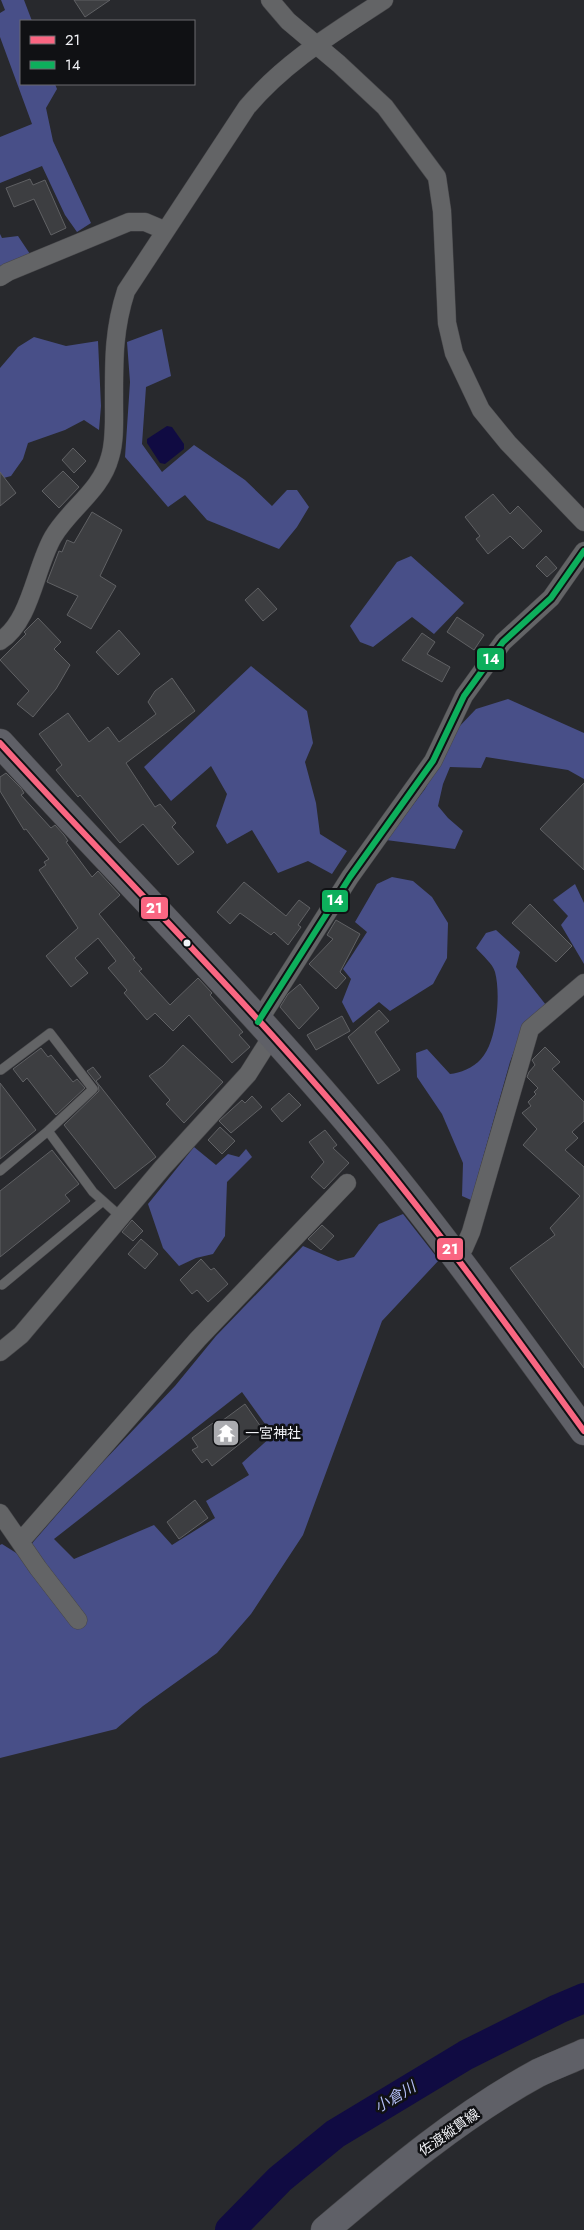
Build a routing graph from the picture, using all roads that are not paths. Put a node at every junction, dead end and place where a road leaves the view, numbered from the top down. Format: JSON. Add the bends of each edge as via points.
{"nodes":[{"id":1,"x":270,"y":0,"type":"edge"},
{"id":2,"x":384,"y":0,"type":"edge"},
{"id":3,"x":316,"y":46,"type":"junction"},
{"id":4,"x":164,"y":230,"type":"junction"},
{"id":5,"x":0,"y":277,"type":"edge"},
{"id":6,"x":584,"y":522,"type":"edge"},
{"id":7,"x":584,"y":551,"type":"edge"},
{"id":8,"x":0,"y":642,"type":"edge"},
{"id":9,"x":0,"y":743,"type":"edge"},
{"id":10,"x":584,"y":982,"type":"edge"},
{"id":11,"x":265,"y":1029,"type":"junction"},
{"id":12,"x":2,"y":1070,"type":"dead end"},
{"id":13,"x":48,"y":1131,"type":"junction"},
{"id":14,"x":0,"y":1171,"type":"edge"},
{"id":15,"x":347,"y":1183,"type":"dead end"},
{"id":16,"x":103,"y":1201,"type":"junction"},
{"id":17,"x":121,"y":1217,"type":"junction"},
{"id":18,"x":456,"y":1256,"type":"junction"},
{"id":19,"x":2,"y":1284,"type":"dead end"},
{"id":20,"x":0,"y":1352,"type":"edge"},
{"id":21,"x":582,"y":1424,"type":"edge"},
{"id":22,"x":0,"y":1513,"type":"edge"},
{"id":23,"x":20,"y":1542,"type":"junction"},
{"id":24,"x":78,"y":1620,"type":"dead end"},
{"id":25,"x":584,"y":2053,"type":"edge"},
{"id":26,"x":325,"y":2230,"type":"edge"}],
"edges":[{"from":1,"to":3,"type":"street"},
{"from":2,"to":3,"type":"street"},
{"from":3,"to":4,"type":"street","via":[[268,82],[247,107]]},
{"from":3,"to":6,"type":"street","via":[[385,107],[437,177],[444,229],[447,322],[454,353],[481,410]]},
{"from":4,"to":5,"type":"street","via":[[146,222],[129,222]]},
{"from":4,"to":8,"type":"street","via":[[126,291],[117,319],[114,431],[110,458],[89,496],[53,536],[20,619]]},
{"from":7,"to":11,"type":"street","via":[[550,598],[503,642],[464,696],[433,761],[350,877]]},
{"from":9,"to":11,"type":"main road"},
{"from":10,"to":18,"type":"street","via":[[530,1029],[471,1232],[464,1248]]},
{"from":11,"to":17,"type":"street","via":[[248,1074]]},
{"from":11,"to":18,"type":"main road","via":[[376,1155]]},
{"from":12,"to":13,"type":"lane","via":[[50,1033],[93,1089]]},
{"from":13,"to":14,"type":"lane"},
{"from":13,"to":16,"type":"lane"},
{"from":15,"to":23,"type":"street","via":[[198,1339]]},
{"from":16,"to":17,"type":"lane"},
{"from":16,"to":19,"type":"lane"},
{"from":17,"to":20,"type":"street","via":[[21,1335]]},
{"from":18,"to":21,"type":"main road"},
{"from":22,"to":23,"type":"street"},
{"from":23,"to":24,"type":"street"},
{"from":25,"to":26,"type":"main road","name":"佐渡縦貫線","via":[[538,2073],[450,2129]]}]}
